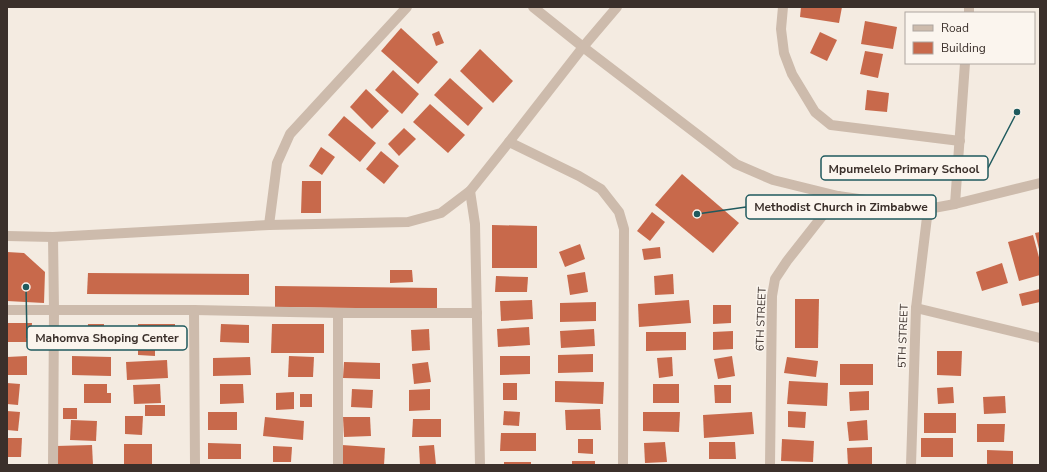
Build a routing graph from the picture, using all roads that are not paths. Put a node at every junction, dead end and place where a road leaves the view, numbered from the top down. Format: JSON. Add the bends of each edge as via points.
{"nodes":[{"id":1,"x":407,"y":7,"type":"edge"},
{"id":2,"x":533,"y":7,"type":"edge"},
{"id":3,"x":617,"y":7,"type":"edge"},
{"id":4,"x":783,"y":7,"type":"edge"},
{"id":5,"x":583,"y":47,"type":"junction"},
{"id":6,"x":965,"y":64,"type":"edge"},
{"id":7,"x":960,"y":141,"type":"junction"},
{"id":8,"x":509,"y":142,"type":"junction"},
{"id":9,"x":1040,"y":183,"type":"edge"},
{"id":10,"x":470,"y":191,"type":"junction"},
{"id":11,"x":838,"y":196,"type":"junction"},
{"id":12,"x":955,"y":204,"type":"junction"},
{"id":13,"x":928,"y":209,"type":"junction"},
{"id":14,"x":269,"y":225,"type":"junction"},
{"id":15,"x":7,"y":236,"type":"edge"},
{"id":16,"x":53,"y":237,"type":"junction"},
{"id":17,"x":916,"y":308,"type":"junction"},
{"id":18,"x":7,"y":310,"type":"edge"},
{"id":19,"x":54,"y":310,"type":"junction"},
{"id":20,"x":194,"y":310,"type":"junction"},
{"id":21,"x":338,"y":313,"type":"junction"},
{"id":22,"x":477,"y":313,"type":"junction"},
{"id":23,"x":1040,"y":338,"type":"edge"},
{"id":24,"x":53,"y":465,"type":"edge"},
{"id":25,"x":195,"y":465,"type":"edge"},
{"id":26,"x":338,"y":465,"type":"edge"},
{"id":27,"x":480,"y":465,"type":"edge"},
{"id":28,"x":624,"y":465,"type":"edge"},
{"id":29,"x":770,"y":465,"type":"edge"},
{"id":30,"x":911,"y":465,"type":"edge"}],
"edges":[{"from":1,"to":14,"type":"street","via":[[290,134],[277,163]]},
{"from":2,"to":5,"type":"street"},
{"from":3,"to":5,"type":"street"},
{"from":4,"to":7,"type":"street","via":[[781,29],[784,53],[789,67],[815,112],[831,125]]},
{"from":5,"to":8,"type":"street"},
{"from":5,"to":11,"type":"street","via":[[736,164],[774,180]]},
{"from":6,"to":7,"type":"street"},
{"from":7,"to":12,"type":"street"},
{"from":8,"to":10,"type":"street"},
{"from":8,"to":28,"type":"street","via":[[602,189],[619,212],[624,229]]},
{"from":9,"to":12,"type":"street"},
{"from":10,"to":14,"type":"street","via":[[440,213],[408,222]]},
{"from":10,"to":22,"type":"street","via":[[475,224]]},
{"from":11,"to":13,"type":"street"},
{"from":11,"to":29,"type":"street","name":"6TH STREET","via":[[786,260],[774,279]]},
{"from":12,"to":13,"type":"street"},
{"from":13,"to":17,"type":"street","name":"5TH STREET"},
{"from":14,"to":16,"type":"street"},
{"from":15,"to":16,"type":"street"},
{"from":16,"to":19,"type":"street"},
{"from":17,"to":23,"type":"street"},
{"from":17,"to":30,"type":"street","name":"5TH STREET"},
{"from":18,"to":19,"type":"street"},
{"from":19,"to":20,"type":"street"},
{"from":19,"to":24,"type":"street"},
{"from":20,"to":21,"type":"street"},
{"from":20,"to":25,"type":"street"},
{"from":21,"to":22,"type":"street"},
{"from":21,"to":26,"type":"street"},
{"from":22,"to":27,"type":"street"}]}
